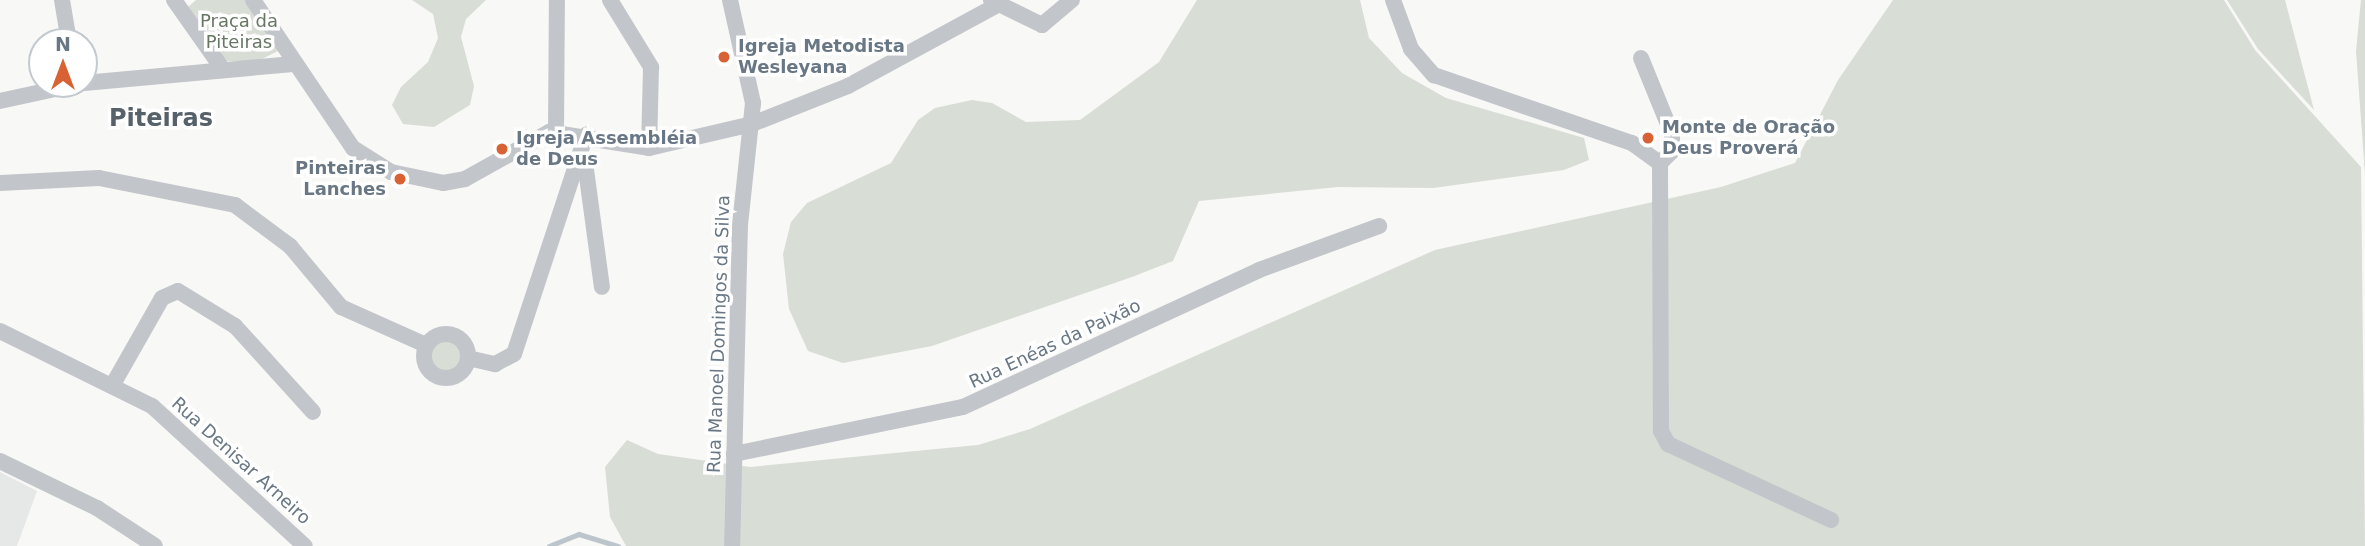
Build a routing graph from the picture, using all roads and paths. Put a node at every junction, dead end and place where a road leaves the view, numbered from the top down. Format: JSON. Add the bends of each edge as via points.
{"nodes":[{"id":1,"x":62,"y":0,"type":"edge"},
{"id":2,"x":253,"y":0,"type":"edge"},
{"id":3,"x":557,"y":0,"type":"edge"},
{"id":4,"x":610,"y":0,"type":"edge"},
{"id":5,"x":1072,"y":0,"type":"edge"},
{"id":6,"x":1393,"y":0,"type":"edge"},
{"id":7,"x":733,"y":1,"type":"edge"},
{"id":8,"x":182,"y":3,"type":"edge"},
{"id":9,"x":994,"y":3,"type":"edge"},
{"id":10,"x":67,"y":28,"type":"edge"},
{"id":11,"x":1642,"y":58,"type":"dead end"},
{"id":12,"x":293,"y":64,"type":"junction"},
{"id":13,"x":222,"y":68,"type":"junction"},
{"id":14,"x":98,"y":81,"type":"edge"},
{"id":15,"x":28,"y":95,"type":"edge"},
{"id":16,"x":0,"y":101,"type":"edge"},
{"id":17,"x":752,"y":124,"type":"junction"},
{"id":18,"x":556,"y":132,"type":"junction"},
{"id":19,"x":586,"y":135,"type":"junction"},
{"id":20,"x":649,"y":148,"type":"junction"},
{"id":21,"x":584,"y":157,"type":"junction"},
{"id":22,"x":1660,"y":163,"type":"junction"},
{"id":23,"x":0,"y":183,"type":"edge"},
{"id":24,"x":1380,"y":226,"type":"dead end"},
{"id":25,"x":602,"y":287,"type":"dead end"},
{"id":26,"x":0,"y":331,"type":"edge"},
{"id":27,"x":426,"y":345,"type":"junction"},
{"id":28,"x":468,"y":358,"type":"junction"},
{"id":29,"x":112,"y":386,"type":"junction"},
{"id":30,"x":313,"y":412,"type":"dead end"},
{"id":31,"x":734,"y":454,"type":"junction"},
{"id":32,"x":0,"y":461,"type":"edge"},
{"id":33,"x":1831,"y":520,"type":"dead end"},
{"id":34,"x":155,"y":546,"type":"edge"},
{"id":35,"x":305,"y":546,"type":"edge"},
{"id":36,"x":732,"y":546,"type":"edge"}],
"edges":[{"from":1,"to":10,"type":"street"},
{"from":2,"to":12,"type":"street"},
{"from":3,"to":18,"type":"street"},
{"from":4,"to":20,"type":"street","via":[[651,67]]},
{"from":5,"to":9,"type":"street","via":[[1048,24],[1028,22]]},
{"from":6,"to":22,"type":"street","via":[[1411,48],[1434,75],[1632,143]]},
{"from":7,"to":17,"type":"street","name":"Rua Manoel Domingos da Silva","via":[[751,88]]},
{"from":8,"to":13,"type":"street"},
{"from":9,"to":17,"type":"street","via":[[848,86]]},
{"from":11,"to":22,"type":"street","via":[[1672,134],[1672,151]]},
{"from":12,"to":13,"type":"street"},
{"from":12,"to":18,"type":"street","via":[[352,148],[411,179],[466,178],[536,136]]},
{"from":13,"to":14,"type":"street"},
{"from":15,"to":16,"type":"street"},
{"from":17,"to":20,"type":"street"},
{"from":17,"to":31,"type":"street","name":"Rua Manoel Domingos da Silva","via":[[740,225]]},
{"from":18,"to":19,"type":"street"},
{"from":19,"to":20,"type":"street"},
{"from":19,"to":21,"type":"street"},
{"from":21,"to":25,"type":"street"},
{"from":21,"to":28,"type":"street","via":[[514,354],[495,364]]},
{"from":22,"to":33,"type":"street","via":[[1661,431],[1668,444]]},
{"from":23,"to":27,"type":"street","via":[[99,178],[235,205],[290,246],[341,307]]},
{"from":24,"to":31,"type":"street","name":"Rua Enéas da Paixão","via":[[1259,270],[963,407]]},
{"from":26,"to":29,"type":"street","name":"Rua Denisar Arneiro"},
{"from":27,"to":28,"type":"street","via":[[436,336],[454,335]]},
{"from":27,"to":28,"type":"street","via":[[425,364],[438,378],[458,375]]},
{"from":29,"to":30,"type":"street","via":[[162,298],[178,291],[235,326]]},
{"from":29,"to":35,"type":"street","name":"Rua Denisar Arneiro","via":[[183,430]]},
{"from":31,"to":36,"type":"street","name":"Rua Manoel Domingos da Silva"},
{"from":32,"to":34,"type":"street","via":[[97,508]]}]}
